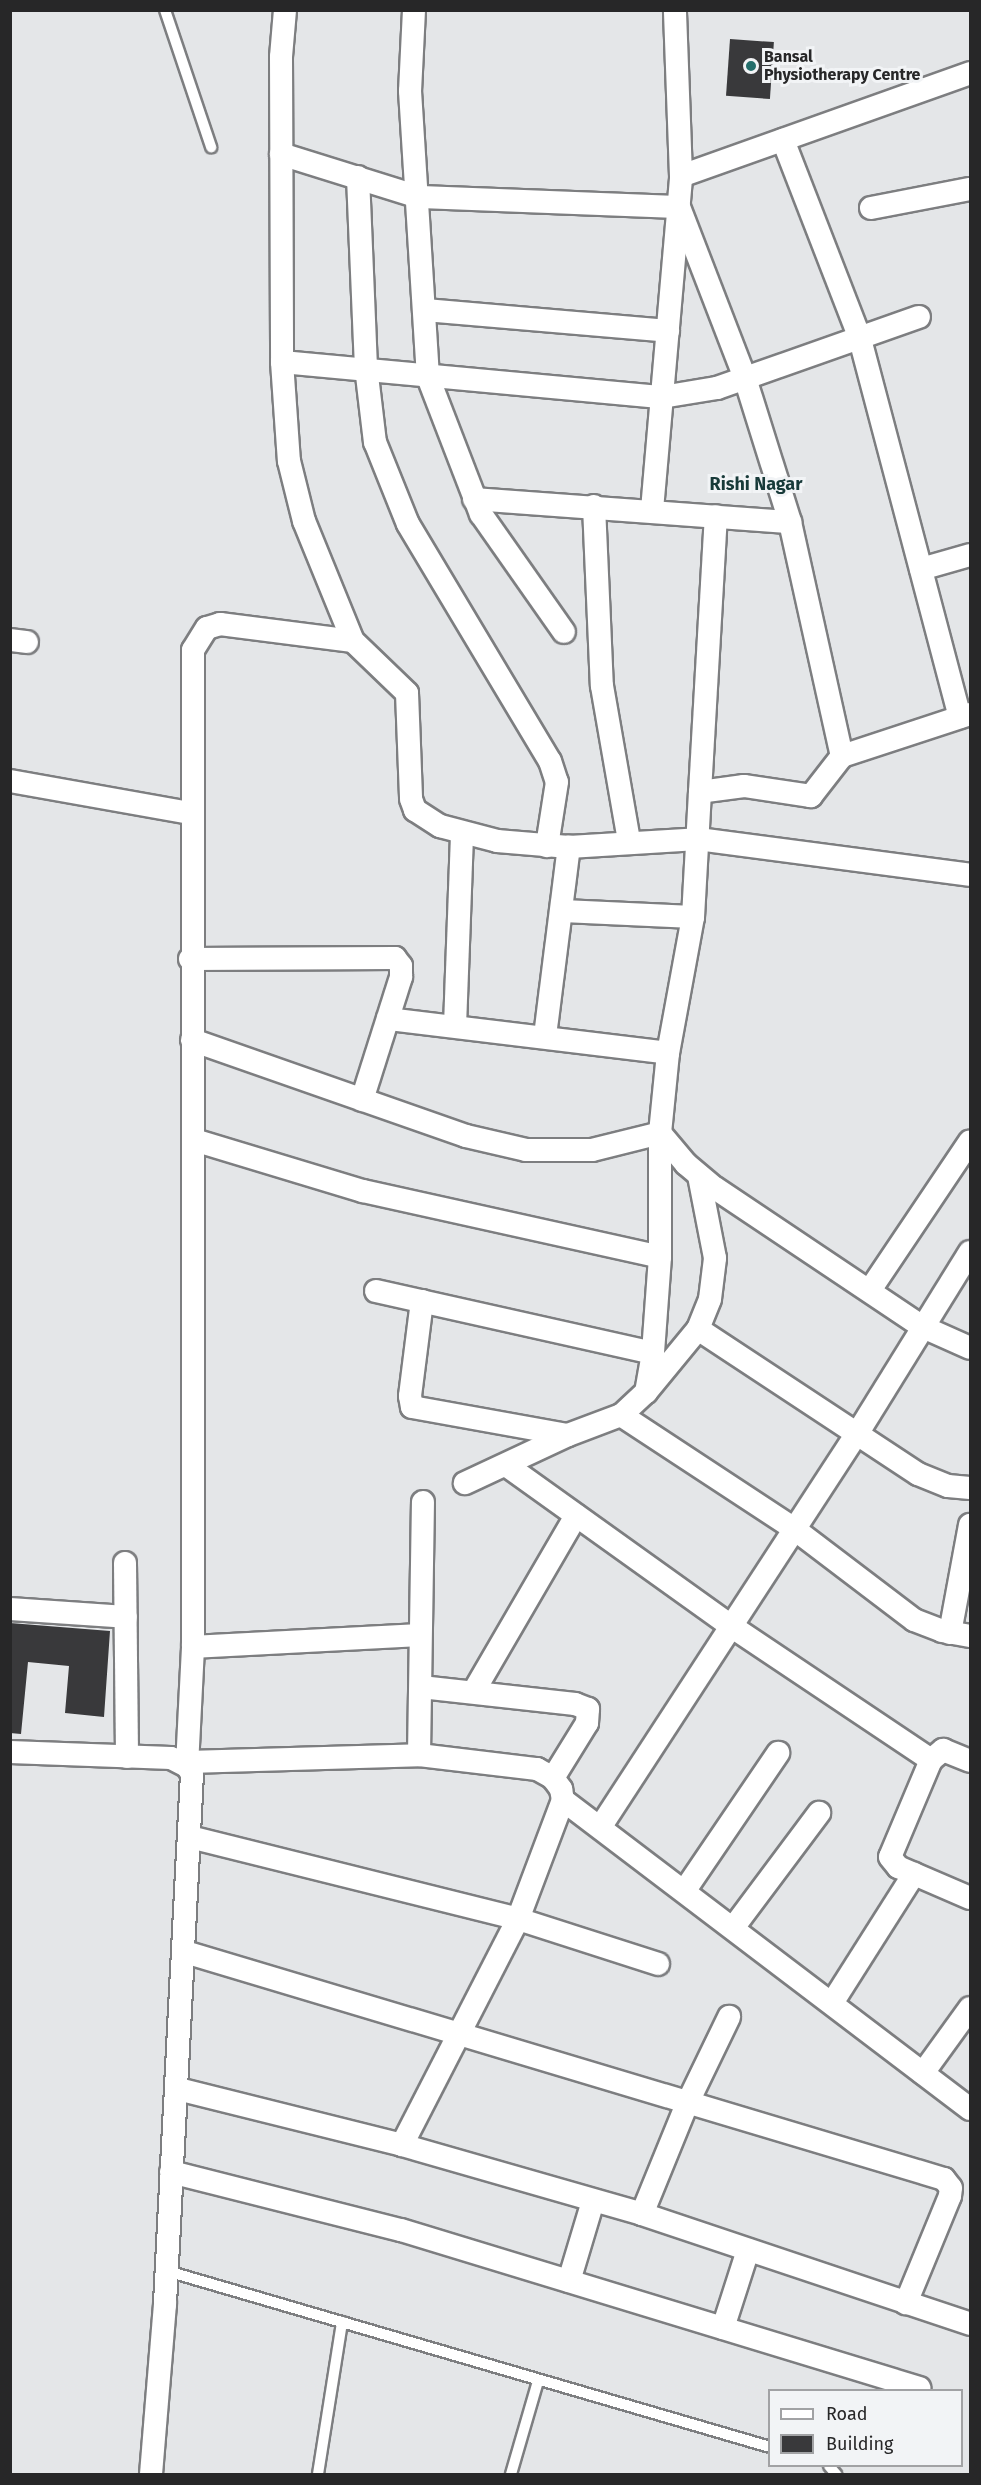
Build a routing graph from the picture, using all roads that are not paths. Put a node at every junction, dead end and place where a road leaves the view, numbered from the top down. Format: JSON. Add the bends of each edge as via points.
{"nodes":[{"id":1,"x":165,"y":10,"type":"edge"},
{"id":2,"x":285,"y":10,"type":"edge"},
{"id":3,"x":414,"y":10,"type":"edge"},
{"id":4,"x":675,"y":10,"type":"edge"},
{"id":5,"x":970,"y":73,"type":"edge"},
{"id":6,"x":783,"y":140,"type":"junction"},
{"id":7,"x":211,"y":147,"type":"dead end"},
{"id":8,"x":281,"y":154,"type":"junction"},
{"id":9,"x":681,"y":176,"type":"junction"},
{"id":10,"x":358,"y":177,"type":"junction"},
{"id":11,"x":970,"y":189,"type":"edge"},
{"id":12,"x":419,"y":197,"type":"junction"},
{"id":13,"x":679,"y":207,"type":"junction"},
{"id":14,"x":871,"y":208,"type":"dead end"},
{"id":15,"x":424,"y":310,"type":"junction"},
{"id":16,"x":919,"y":317,"type":"dead end"},
{"id":17,"x":668,"y":331,"type":"junction"},
{"id":18,"x":860,"y":339,"type":"junction"},
{"id":19,"x":282,"y":362,"type":"junction"},
{"id":20,"x":366,"y":368,"type":"junction"},
{"id":21,"x":428,"y":377,"type":"junction"},
{"id":22,"x":746,"y":378,"type":"junction"},
{"id":23,"x":662,"y":397,"type":"junction"},
{"id":24,"x":474,"y":499,"type":"junction"},
{"id":25,"x":594,"y":506,"type":"junction"},
{"id":26,"x":652,"y":510,"type":"junction"},
{"id":27,"x":716,"y":516,"type":"junction"},
{"id":28,"x":790,"y":522,"type":"junction"},
{"id":29,"x":970,"y":555,"type":"edge"},
{"id":30,"x":921,"y":569,"type":"junction"},
{"id":31,"x":564,"y":632,"type":"dead end"},
{"id":32,"x":353,"y":641,"type":"junction"},
{"id":33,"x":965,"y":716,"type":"edge"},
{"id":34,"x":842,"y":756,"type":"junction"},
{"id":35,"x":10,"y":781,"type":"edge"},
{"id":36,"x":700,"y":792,"type":"junction"},
{"id":37,"x":190,"y":813,"type":"junction"},
{"id":38,"x":462,"y":834,"type":"junction"},
{"id":39,"x":698,"y":839,"type":"junction"},
{"id":40,"x":629,"y":841,"type":"junction"},
{"id":41,"x":558,"y":846,"type":"junction"},
{"id":42,"x":970,"y":875,"type":"edge"},
{"id":43,"x":563,"y":911,"type":"junction"},
{"id":44,"x":693,"y":917,"type":"junction"},
{"id":45,"x":190,"y":959,"type":"junction"},
{"id":46,"x":388,"y":1019,"type":"junction"},
{"id":47,"x":455,"y":1026,"type":"junction"},
{"id":48,"x":544,"y":1036,"type":"junction"},
{"id":49,"x":192,"y":1040,"type":"junction"},
{"id":50,"x":668,"y":1053,"type":"junction"},
{"id":51,"x":362,"y":1100,"type":"junction"},
{"id":52,"x":660,"y":1133,"type":"junction"},
{"id":53,"x":194,"y":1140,"type":"junction"},
{"id":54,"x":970,"y":1141,"type":"edge"},
{"id":55,"x":699,"y":1176,"type":"junction"},
{"id":56,"x":970,"y":1252,"type":"edge"},
{"id":57,"x":660,"y":1257,"type":"junction"},
{"id":58,"x":870,"y":1290,"type":"junction"},
{"id":59,"x":376,"y":1291,"type":"dead end"},
{"id":60,"x":422,"y":1301,"type":"junction"},
{"id":61,"x":923,"y":1327,"type":"junction"},
{"id":62,"x":698,"y":1329,"type":"junction"},
{"id":63,"x":970,"y":1348,"type":"edge"},
{"id":64,"x":653,"y":1353,"type":"junction"},
{"id":65,"x":646,"y":1392,"type":"junction"},
{"id":66,"x":621,"y":1415,"type":"junction"},
{"id":67,"x":857,"y":1434,"type":"junction"},
{"id":68,"x":568,"y":1435,"type":"junction"},
{"id":69,"x":506,"y":1465,"type":"junction"},
{"id":70,"x":465,"y":1483,"type":"dead end"},
{"id":71,"x":970,"y":1488,"type":"edge"},
{"id":72,"x":423,"y":1502,"type":"dead end"},
{"id":73,"x":576,"y":1516,"type":"junction"},
{"id":74,"x":970,"y":1525,"type":"edge"},
{"id":75,"x":793,"y":1528,"type":"junction"},
{"id":76,"x":125,"y":1563,"type":"dead end"},
{"id":77,"x":10,"y":1609,"type":"edge"},
{"id":78,"x":126,"y":1617,"type":"junction"},
{"id":79,"x":731,"y":1626,"type":"junction"},
{"id":80,"x":419,"y":1635,"type":"junction"},
{"id":81,"x":960,"y":1635,"type":"edge"},
{"id":82,"x":193,"y":1647,"type":"junction"},
{"id":83,"x":421,"y":1687,"type":"junction"},
{"id":84,"x":474,"y":1691,"type":"junction"},
{"id":85,"x":10,"y":1752,"type":"edge"},
{"id":86,"x":778,"y":1753,"type":"dead end"},
{"id":87,"x":419,"y":1755,"type":"junction"},
{"id":88,"x":127,"y":1757,"type":"junction"},
{"id":89,"x":931,"y":1760,"type":"junction"},
{"id":90,"x":970,"y":1761,"type":"edge"},
{"id":91,"x":188,"y":1764,"type":"junction"},
{"id":92,"x":554,"y":1778,"type":"junction"},
{"id":93,"x":563,"y":1800,"type":"junction"},
{"id":94,"x":819,"y":1813,"type":"dead end"},
{"id":95,"x":601,"y":1826,"type":"junction"},
{"id":96,"x":190,"y":1837,"type":"junction"},
{"id":97,"x":914,"y":1874,"type":"junction"},
{"id":98,"x":685,"y":1890,"type":"junction"},
{"id":99,"x":970,"y":1898,"type":"edge"},
{"id":100,"x":518,"y":1919,"type":"junction"},
{"id":101,"x":733,"y":1928,"type":"junction"},
{"id":102,"x":185,"y":1952,"type":"junction"},
{"id":103,"x":658,"y":1964,"type":"dead end"},
{"id":104,"x":832,"y":2003,"type":"junction"},
{"id":105,"x":970,"y":2008,"type":"edge"},
{"id":106,"x":729,"y":2017,"type":"dead end"},
{"id":107,"x":460,"y":2036,"type":"junction"},
{"id":108,"x":923,"y":2073,"type":"junction"},
{"id":109,"x":178,"y":2089,"type":"junction"},
{"id":110,"x":687,"y":2104,"type":"junction"},
{"id":111,"x":970,"y":2109,"type":"edge"},
{"id":112,"x":402,"y":2145,"type":"junction"},
{"id":113,"x":171,"y":2172,"type":"junction"},
{"id":114,"x":593,"y":2201,"type":"junction"},
{"id":115,"x":642,"y":2214,"type":"junction"},
{"id":116,"x":748,"y":2250,"type":"junction"},
{"id":117,"x":167,"y":2271,"type":"junction"},
{"id":118,"x":568,"y":2281,"type":"junction"},
{"id":119,"x":906,"y":2303,"type":"junction"},
{"id":120,"x":342,"y":2322,"type":"junction"},
{"id":121,"x":970,"y":2324,"type":"edge"},
{"id":122,"x":723,"y":2328,"type":"junction"},
{"id":123,"x":538,"y":2381,"type":"junction"},
{"id":124,"x":919,"y":2388,"type":"dead end"},
{"id":125,"x":768,"y":2446,"type":"edge"},
{"id":126,"x":151,"y":2475,"type":"edge"},
{"id":127,"x":318,"y":2475,"type":"edge"},
{"id":128,"x":511,"y":2475,"type":"edge"}],
"edges":[{"from":1,"to":7,"type":"lane"},
{"from":2,"to":8,"type":"street"},
{"from":3,"to":12,"type":"street","via":[[410,57]]},
{"from":4,"to":9,"type":"street"},
{"from":5,"to":6,"type":"street"},
{"from":6,"to":9,"type":"street"},
{"from":6,"to":18,"type":"street"},
{"from":8,"to":10,"type":"street"},
{"from":8,"to":19,"type":"street"},
{"from":9,"to":13,"type":"street"},
{"from":10,"to":12,"type":"street"},
{"from":10,"to":20,"type":"street"},
{"from":11,"to":14,"type":"street"},
{"from":12,"to":13,"type":"street"},
{"from":12,"to":15,"type":"street"},
{"from":13,"to":17,"type":"street"},
{"from":13,"to":22,"type":"street"},
{"from":15,"to":17,"type":"street"},
{"from":15,"to":21,"type":"street"},
{"from":16,"to":18,"type":"street"},
{"from":17,"to":23,"type":"street"},
{"from":18,"to":22,"type":"street"},
{"from":18,"to":30,"type":"street"},
{"from":19,"to":20,"type":"street"},
{"from":19,"to":32,"type":"street","via":[[294,486]]},
{"from":20,"to":21,"type":"street"},
{"from":20,"to":41,"type":"street","via":[[375,442],[394,497],[550,761],[556,782]]},
{"from":21,"to":23,"type":"street"},
{"from":21,"to":24,"type":"street"},
{"from":22,"to":23,"type":"street","via":[[688,395]]},
{"from":22,"to":28,"type":"street"},
{"from":23,"to":26,"type":"street"},
{"from":24,"to":25,"type":"street"},
{"from":24,"to":31,"type":"street","via":[[495,537]]},
{"from":25,"to":26,"type":"street"},
{"from":25,"to":40,"type":"street","via":[[603,686]]},
{"from":26,"to":27,"type":"street"},
{"from":27,"to":28,"type":"street"},
{"from":27,"to":36,"type":"street"},
{"from":28,"to":34,"type":"street"},
{"from":29,"to":30,"type":"street"},
{"from":30,"to":33,"type":"street"},
{"from":32,"to":37,"type":"street","via":[[220,624],[197,637],[193,650]]},
{"from":32,"to":38,"type":"street","via":[[407,693],[411,799],[415,810],[424,818]]},
{"from":33,"to":34,"type":"street"},
{"from":34,"to":36,"type":"street","via":[[807,797],[744,786]]},
{"from":35,"to":37,"type":"street"},
{"from":36,"to":39,"type":"street"},
{"from":37,"to":45,"type":"street"},
{"from":38,"to":41,"type":"street"},
{"from":38,"to":47,"type":"street"},
{"from":39,"to":40,"type":"street"},
{"from":39,"to":42,"type":"street"},
{"from":39,"to":44,"type":"street"},
{"from":40,"to":41,"type":"street"},
{"from":41,"to":43,"type":"street"},
{"from":43,"to":44,"type":"street"},
{"from":43,"to":48,"type":"street"},
{"from":44,"to":50,"type":"street"},
{"from":45,"to":46,"type":"street","via":[[395,958],[401,966],[401,977]]},
{"from":45,"to":49,"type":"street"},
{"from":46,"to":47,"type":"street"},
{"from":46,"to":51,"type":"street"},
{"from":47,"to":48,"type":"street"},
{"from":48,"to":50,"type":"street"},
{"from":49,"to":51,"type":"street"},
{"from":49,"to":53,"type":"street"},
{"from":50,"to":52,"type":"street"},
{"from":51,"to":52,"type":"street","via":[[466,1136],[526,1150],[592,1150]]},
{"from":52,"to":55,"type":"street"},
{"from":52,"to":57,"type":"street"},
{"from":53,"to":57,"type":"street","via":[[363,1191]]},
{"from":53,"to":82,"type":"street"},
{"from":54,"to":58,"type":"street"},
{"from":55,"to":58,"type":"street"},
{"from":55,"to":62,"type":"street","via":[[716,1258],[710,1299]]},
{"from":56,"to":61,"type":"street"},
{"from":57,"to":64,"type":"street"},
{"from":58,"to":61,"type":"street"},
{"from":59,"to":60,"type":"street"},
{"from":60,"to":64,"type":"street"},
{"from":60,"to":68,"type":"street","via":[[412,1407]]},
{"from":61,"to":63,"type":"street"},
{"from":61,"to":67,"type":"street"},
{"from":62,"to":65,"type":"street"},
{"from":62,"to":67,"type":"street"},
{"from":64,"to":65,"type":"street"},
{"from":65,"to":66,"type":"street"},
{"from":66,"to":68,"type":"street"},
{"from":66,"to":75,"type":"street"},
{"from":67,"to":71,"type":"street","via":[[932,1481]]},
{"from":67,"to":75,"type":"street"},
{"from":68,"to":69,"type":"street"},
{"from":69,"to":70,"type":"street"},
{"from":69,"to":73,"type":"street"},
{"from":72,"to":80,"type":"street"},
{"from":73,"to":79,"type":"street"},
{"from":73,"to":84,"type":"street"},
{"from":74,"to":81,"type":"street"},
{"from":75,"to":79,"type":"street"},
{"from":75,"to":81,"type":"street","via":[[914,1620]]},
{"from":76,"to":78,"type":"street"},
{"from":77,"to":78,"type":"street"},
{"from":78,"to":88,"type":"street"},
{"from":79,"to":89,"type":"street"},
{"from":79,"to":95,"type":"street"},
{"from":80,"to":82,"type":"street"},
{"from":80,"to":83,"type":"street"},
{"from":82,"to":91,"type":"street"},
{"from":83,"to":84,"type":"street"},
{"from":83,"to":87,"type":"street"},
{"from":84,"to":92,"type":"street","via":[[588,1709],[587,1723]]},
{"from":85,"to":88,"type":"street"},
{"from":86,"to":98,"type":"street"},
{"from":87,"to":91,"type":"street"},
{"from":87,"to":92,"type":"street","via":[[537,1769]]},
{"from":88,"to":91,"type":"street","via":[[171,1758]]},
{"from":89,"to":90,"type":"street","via":[[943,1750]]},
{"from":89,"to":97,"type":"street","via":[[891,1850],[893,1863]]},
{"from":91,"to":96,"type":"street","via":[[192,1781]]},
{"from":92,"to":93,"type":"street"},
{"from":93,"to":95,"type":"street"},
{"from":93,"to":100,"type":"street"},
{"from":94,"to":101,"type":"street"},
{"from":95,"to":98,"type":"street"},
{"from":96,"to":100,"type":"street"},
{"from":96,"to":102,"type":"street"},
{"from":97,"to":99,"type":"street"},
{"from":97,"to":104,"type":"street"},
{"from":98,"to":101,"type":"street"},
{"from":100,"to":103,"type":"street"},
{"from":100,"to":107,"type":"street"},
{"from":101,"to":104,"type":"street"},
{"from":102,"to":107,"type":"street"},
{"from":102,"to":109,"type":"street"},
{"from":104,"to":108,"type":"street"},
{"from":105,"to":108,"type":"street"},
{"from":106,"to":110,"type":"street"},
{"from":107,"to":110,"type":"street"},
{"from":107,"to":112,"type":"street"},
{"from":108,"to":111,"type":"street"},
{"from":109,"to":112,"type":"street"},
{"from":109,"to":113,"type":"street"},
{"from":110,"to":115,"type":"street"},
{"from":110,"to":119,"type":"street","via":[[944,2179],[951,2188],[950,2196]]},
{"from":112,"to":114,"type":"street"},
{"from":113,"to":117,"type":"street"},
{"from":113,"to":118,"type":"street","via":[[401,2230]]},
{"from":114,"to":115,"type":"street"},
{"from":114,"to":118,"type":"street"},
{"from":115,"to":116,"type":"street"},
{"from":116,"to":119,"type":"street"},
{"from":116,"to":122,"type":"street"},
{"from":117,"to":120,"type":"lane"},
{"from":117,"to":126,"type":"street"},
{"from":118,"to":122,"type":"street"},
{"from":119,"to":121,"type":"street"},
{"from":120,"to":123,"type":"lane"},
{"from":120,"to":127,"type":"lane"},
{"from":122,"to":124,"type":"street"},
{"from":123,"to":125,"type":"lane"},
{"from":123,"to":128,"type":"lane"}]}
